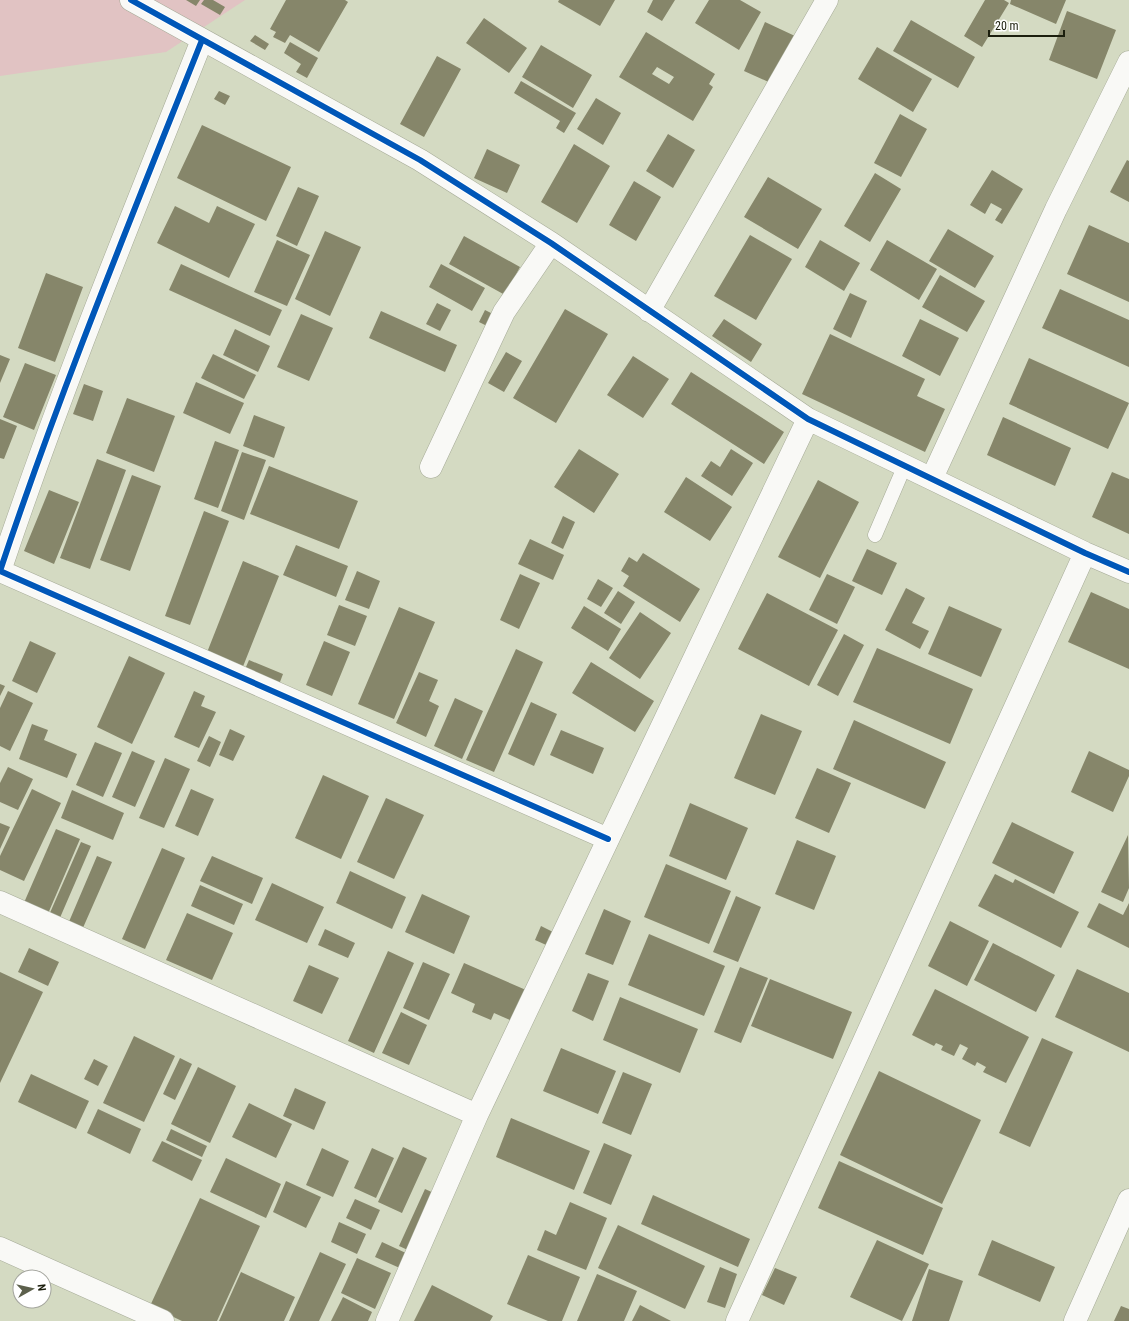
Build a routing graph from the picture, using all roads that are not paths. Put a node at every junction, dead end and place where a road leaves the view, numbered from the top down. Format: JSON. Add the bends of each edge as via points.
{"nodes":[{"id":1,"x":131,"y":0,"type":"edge"},
{"id":2,"x":827,"y":0,"type":"edge"},
{"id":3,"x":202,"y":40,"type":"junction"},
{"id":4,"x":1129,"y":62,"type":"edge"},
{"id":5,"x":551,"y":243,"type":"junction"},
{"id":6,"x":649,"y":311,"type":"junction"},
{"id":7,"x":808,"y":419,"type":"junction"},
{"id":8,"x":905,"y":465,"type":"junction"},
{"id":9,"x":432,"y":467,"type":"dead end"},
{"id":10,"x":932,"y":478,"type":"junction"},
{"id":11,"x":875,"y":535,"type":"dead end"},
{"id":12,"x":1085,"y":553,"type":"junction"},
{"id":13,"x":1129,"y":572,"type":"edge"},
{"id":14,"x":608,"y":839,"type":"junction"},
{"id":15,"x":0,"y":902,"type":"edge"},
{"id":16,"x":477,"y":1115,"type":"junction"},
{"id":17,"x":1129,"y":1200,"type":"edge"},
{"id":18,"x":0,"y":1248,"type":"edge"},
{"id":19,"x":163,"y":1321,"type":"edge"},
{"id":20,"x":387,"y":1321,"type":"edge"},
{"id":21,"x":737,"y":1321,"type":"edge"},
{"id":22,"x":1075,"y":1321,"type":"edge"}],
"edges":[{"from":1,"to":3,"type":"street"},
{"from":2,"to":6,"type":"street"},
{"from":3,"to":5,"type":"street","via":[[420,160]]},
{"from":3,"to":14,"type":"street","via":[[73,363],[0,571]]},
{"from":4,"to":10,"type":"street","via":[[1056,209]]},
{"from":5,"to":6,"type":"street"},
{"from":5,"to":9,"type":"street","via":[[504,312]]},
{"from":6,"to":7,"type":"street"},
{"from":7,"to":8,"type":"street"},
{"from":7,"to":14,"type":"street"},
{"from":8,"to":10,"type":"street"},
{"from":8,"to":11,"type":"lane"},
{"from":10,"to":12,"type":"street"},
{"from":12,"to":13,"type":"street"},
{"from":12,"to":21,"type":"street"},
{"from":14,"to":16,"type":"street"},
{"from":15,"to":16,"type":"street"},
{"from":16,"to":20,"type":"street"},
{"from":17,"to":22,"type":"street"},
{"from":18,"to":19,"type":"street"}]}
